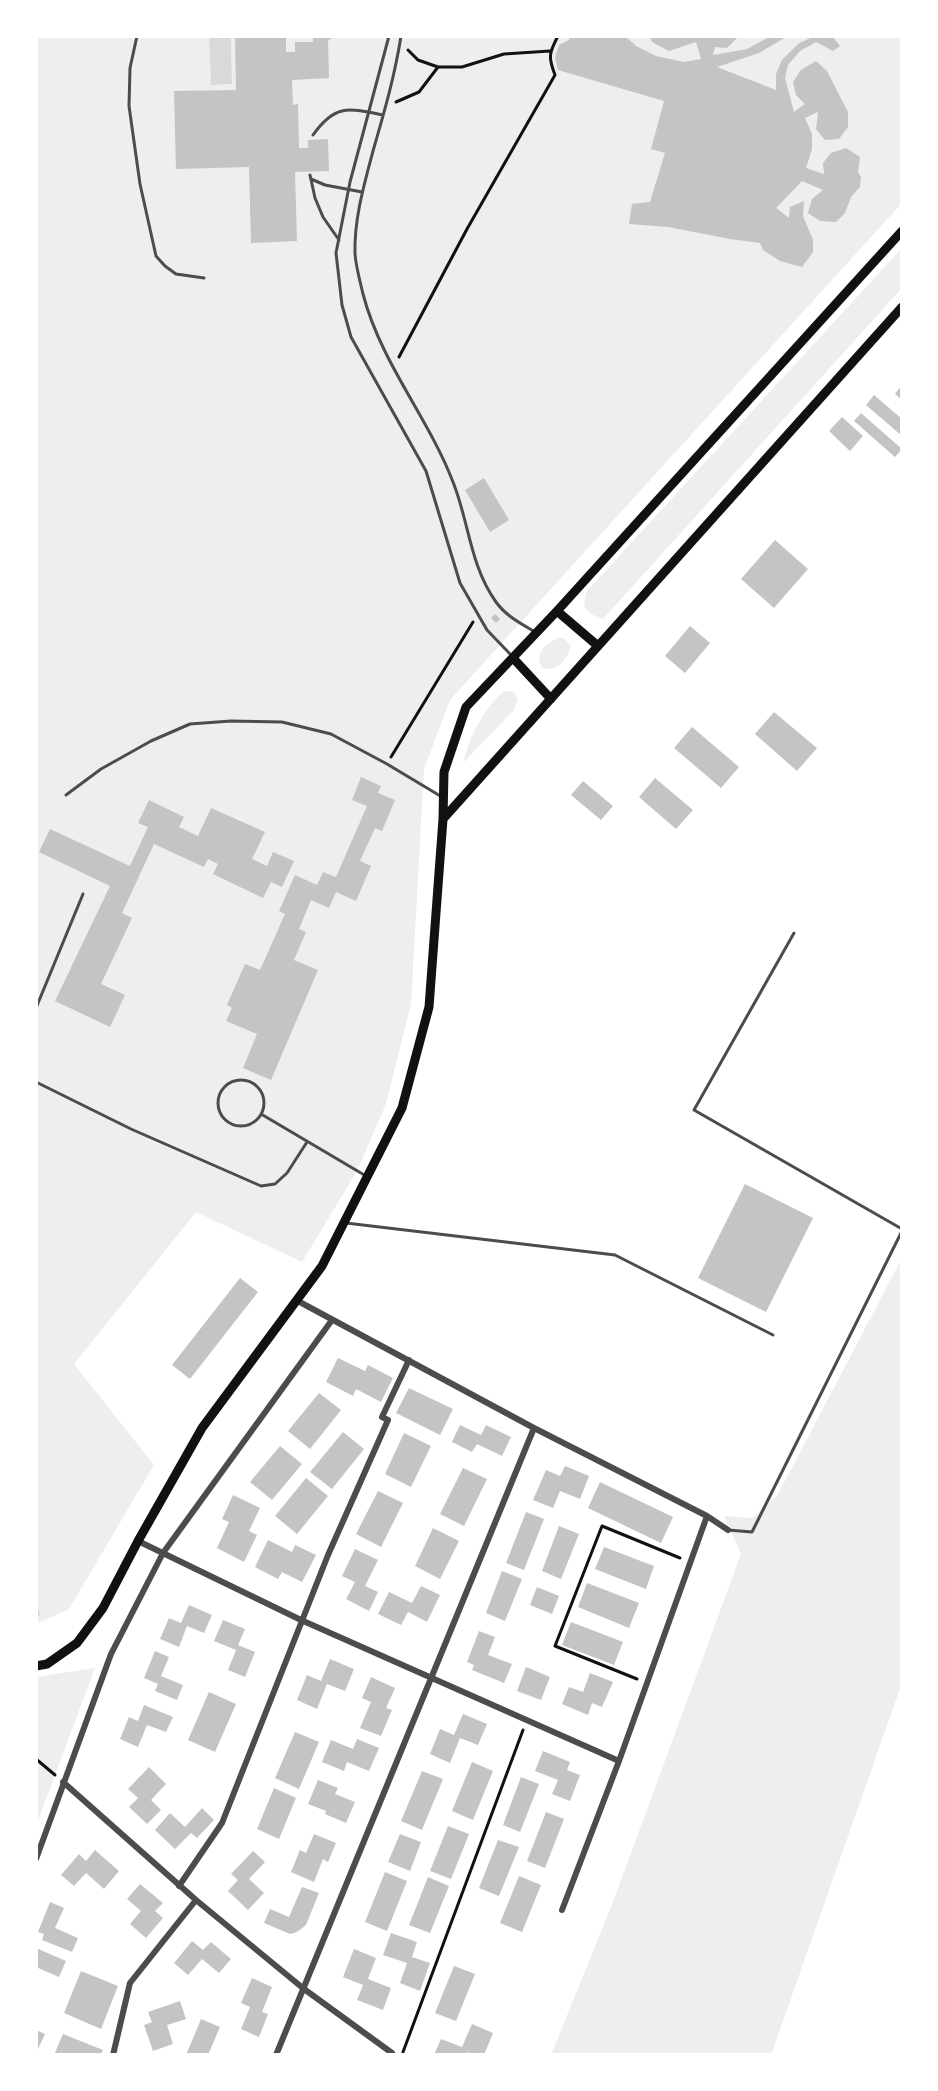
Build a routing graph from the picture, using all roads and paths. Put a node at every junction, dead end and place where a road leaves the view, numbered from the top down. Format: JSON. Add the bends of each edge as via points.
{"nodes":[{"id":1,"x":137,"y":36,"type":"edge"},
{"id":2,"x":389,"y":36,"type":"edge"},
{"id":3,"x":402,"y":36,"type":"edge"},
{"id":4,"x":558,"y":36,"type":"edge"},
{"id":5,"x":400,"y":43,"type":"junction"},
{"id":6,"x":550,"y":51,"type":"junction"},
{"id":7,"x":438,"y":67,"type":"junction"},
{"id":8,"x":386,"y":106,"type":"junction"},
{"id":9,"x":370,"y":112,"type":"junction"},
{"id":10,"x":383,"y":115,"type":"junction"},
{"id":11,"x":313,"y":135,"type":"dead end"},
{"id":12,"x":349,"y":190,"type":"junction"},
{"id":13,"x":362,"y":192,"type":"junction"},
{"id":14,"x":902,"y":231,"type":"edge"},
{"id":15,"x":339,"y":240,"type":"junction"},
{"id":16,"x":204,"y":278,"type":"dead end"},
{"id":17,"x":902,"y":307,"type":"edge"},
{"id":18,"x":393,"y":370,"type":"junction"},
{"id":19,"x":557,"y":611,"type":"junction"},
{"id":20,"x":478,"y":614,"type":"junction"},
{"id":21,"x":536,"y":633,"type":"junction"},
{"id":22,"x":598,"y":646,"type":"junction"},
{"id":23,"x":513,"y":658,"type":"junction"},
{"id":24,"x":551,"y":699,"type":"junction"},
{"id":25,"x":387,"y":764,"type":"junction"},
{"id":26,"x":66,"y":795,"type":"dead end"},
{"id":27,"x":443,"y":798,"type":"junction"},
{"id":28,"x":443,"y":819,"type":"junction"},
{"id":29,"x":83,"y":894,"type":"dead end"},
{"id":30,"x":794,"y":933,"type":"dead end"},
{"id":31,"x":36,"y":1008,"type":"edge"},
{"id":32,"x":36,"y":1082,"type":"edge"},
{"id":33,"x":261,"y":1114,"type":"junction"},
{"id":34,"x":307,"y":1142,"type":"junction"},
{"id":35,"x":367,"y":1177,"type":"junction"},
{"id":36,"x":344,"y":1223,"type":"junction"},
{"id":37,"x":902,"y":1230,"type":"edge"},
{"id":38,"x":296,"y":1300,"type":"junction"},
{"id":39,"x":332,"y":1320,"type":"junction"},
{"id":40,"x":773,"y":1335,"type":"dead end"},
{"id":41,"x":409,"y":1360,"type":"junction"},
{"id":42,"x":534,"y":1428,"type":"junction"},
{"id":43,"x":707,"y":1516,"type":"junction"},
{"id":44,"x":728,"y":1530,"type":"joint"},
{"id":45,"x":138,"y":1541,"type":"junction"},
{"id":46,"x":163,"y":1553,"type":"junction"},
{"id":47,"x":690,"y":1563,"type":"junction"},
{"id":48,"x":301,"y":1620,"type":"junction"},
{"id":49,"x":36,"y":1666,"type":"edge"},
{"id":50,"x":432,"y":1678,"type":"junction"},
{"id":51,"x":647,"y":1683,"type":"junction"},
{"id":52,"x":527,"y":1719,"type":"junction"},
{"id":53,"x":36,"y":1759,"type":"edge"},
{"id":54,"x":619,"y":1761,"type":"junction"},
{"id":55,"x":63,"y":1782,"type":"junction"},
{"id":56,"x":36,"y":1859,"type":"edge"},
{"id":57,"x":179,"y":1886,"type":"junction"},
{"id":58,"x":196,"y":1900,"type":"junction"},
{"id":59,"x":562,"y":1910,"type":"dead end"},
{"id":60,"x":304,"y":1989,"type":"junction"},
{"id":61,"x":392,"y":2053,"type":"dead end"},
{"id":62,"x":113,"y":2055,"type":"edge"},
{"id":63,"x":276,"y":2055,"type":"edge"},
{"id":64,"x":402,"y":2055,"type":"edge"}],
"edges":[{"from":1,"to":16,"type":"lane","via":[[130,68],[129,106],[156,256],[176,274]]},
{"from":2,"to":9,"type":"lane"},
{"from":3,"to":5,"type":"lane"},
{"from":4,"to":6,"type":"path"},
{"from":5,"to":7,"type":"path","via":[[418,60]]},
{"from":5,"to":8,"type":"lane"},
{"from":6,"to":7,"type":"path","via":[[504,54],[462,67]]},
{"from":6,"to":18,"type":"path","via":[[555,75],[467,229]]},
{"from":7,"to":8,"type":"path","via":[[419,92]]},
{"from":8,"to":10,"type":"lane"},
{"from":9,"to":10,"type":"lane"},
{"from":9,"to":11,"type":"lane","via":[[333,112]]},
{"from":9,"to":12,"type":"lane"},
{"from":10,"to":13,"type":"lane"},
{"from":12,"to":13,"type":"lane"},
{"from":12,"to":15,"type":"lane"},
{"from":12,"to":15,"type":"lane","via":[[310,177],[323,217]]},
{"from":13,"to":18,"type":"lane","via":[[355,255],[370,320]]},
{"from":14,"to":19,"type":"main road"},
{"from":15,"to":20,"type":"lane","via":[[336,253],[342,305],[351,337],[426,471],[460,583]]},
{"from":17,"to":22,"type":"main road"},
{"from":18,"to":21,"type":"lane","via":[[454,484],[477,569],[507,616]]},
{"from":19,"to":21,"type":"main road"},
{"from":19,"to":22,"type":"main road"},
{"from":20,"to":23,"type":"lane"},
{"from":20,"to":25,"type":"path"},
{"from":21,"to":23,"type":"main road"},
{"from":22,"to":24,"type":"main road"},
{"from":23,"to":24,"type":"main road"},
{"from":23,"to":27,"type":"main road","via":[[466,707],[444,772]]},
{"from":24,"to":28,"type":"main road"},
{"from":25,"to":26,"type":"lane","via":[[331,734],[282,722],[190,724],[101,769]]},
{"from":25,"to":27,"type":"lane"},
{"from":27,"to":28,"type":"main road"},
{"from":28,"to":35,"type":"main road","via":[[429,1007],[402,1108]]},
{"from":29,"to":31,"type":"lane"},
{"from":30,"to":37,"type":"lane","via":[[693,1110]]},
{"from":32,"to":34,"type":"lane","via":[[261,1186],[275,1184],[287,1173]]},
{"from":33,"to":33,"type":"lane","via":[[261,1093],[251,1083],[230,1083],[220,1093],[218,1108],[227,1122],[242,1126]]},
{"from":33,"to":34,"type":"lane"},
{"from":34,"to":35,"type":"lane"},
{"from":35,"to":36,"type":"main road"},
{"from":36,"to":38,"type":"main road","via":[[322,1266]]},
{"from":36,"to":40,"type":"lane","via":[[615,1255]]},
{"from":37,"to":44,"type":"lane","via":[[752,1532]]},
{"from":38,"to":39,"type":"street"},
{"from":38,"to":45,"type":"main road","via":[[202,1428]]},
{"from":39,"to":41,"type":"street"},
{"from":39,"to":46,"type":"street"},
{"from":41,"to":42,"type":"street"},
{"from":41,"to":48,"type":"street","via":[[382,1416],[388,1420]]},
{"from":42,"to":43,"type":"street"},
{"from":42,"to":50,"type":"street"},
{"from":43,"to":44,"type":"street"},
{"from":43,"to":47,"type":"street"},
{"from":45,"to":46,"type":"street"},
{"from":45,"to":49,"type":"main road","via":[[103,1608],[77,1643],[47,1664]]},
{"from":46,"to":48,"type":"street"},
{"from":46,"to":55,"type":"street","via":[[111,1654]]},
{"from":47,"to":51,"type":"street"},
{"from":47,"to":51,"type":"path","via":[[602,1526],[555,1646]]},
{"from":48,"to":50,"type":"street"},
{"from":48,"to":57,"type":"street","via":[[222,1823]]},
{"from":50,"to":52,"type":"street"},
{"from":50,"to":60,"type":"street"},
{"from":51,"to":54,"type":"street"},
{"from":52,"to":54,"type":"street"},
{"from":52,"to":64,"type":"path"},
{"from":53,"to":55,"type":"path"},
{"from":54,"to":59,"type":"street"},
{"from":55,"to":56,"type":"street"},
{"from":55,"to":57,"type":"street"},
{"from":57,"to":58,"type":"street"},
{"from":58,"to":60,"type":"street"},
{"from":58,"to":62,"type":"street","via":[[130,1983]]},
{"from":60,"to":61,"type":"street"},
{"from":60,"to":63,"type":"street"}]}
